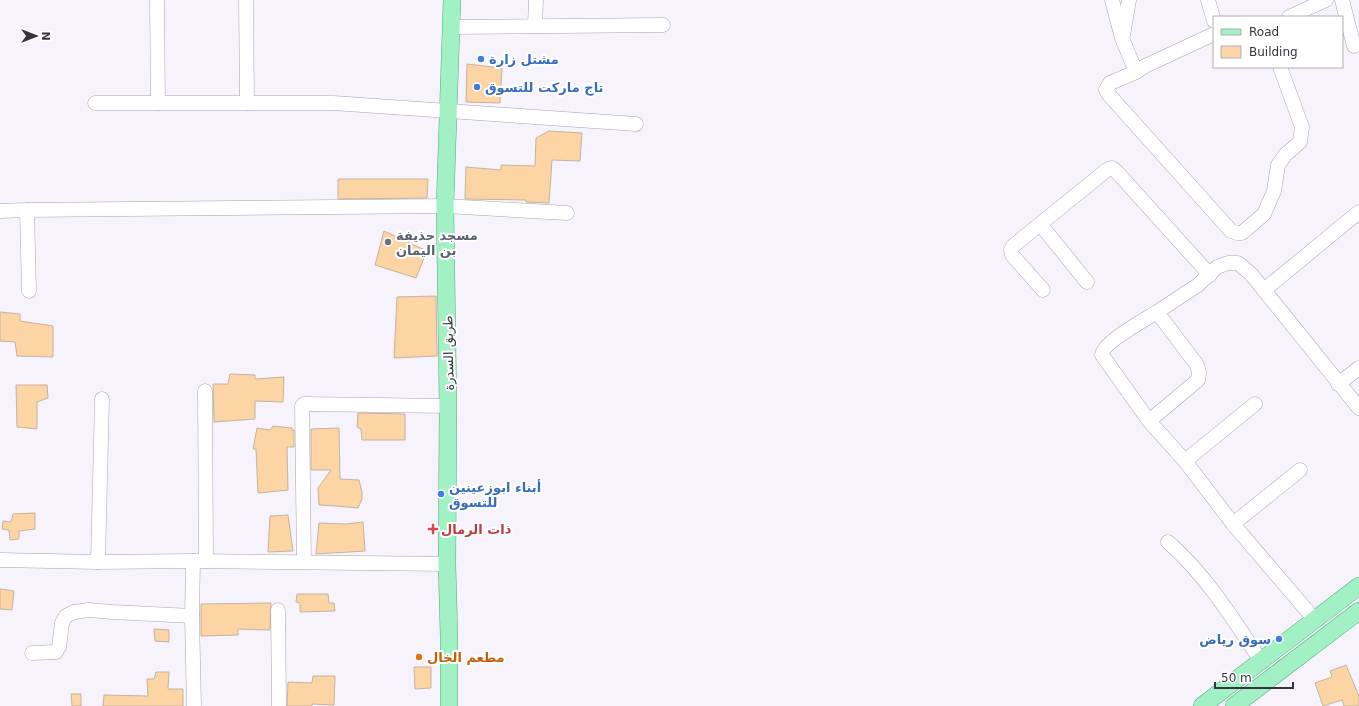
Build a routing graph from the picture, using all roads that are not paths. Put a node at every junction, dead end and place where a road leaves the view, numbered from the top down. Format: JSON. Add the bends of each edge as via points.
{"nodes":[{"id":1,"x":157,"y":0,"type":"edge"},
{"id":2,"x":246,"y":0,"type":"edge"},
{"id":3,"x":452,"y":0,"type":"edge"},
{"id":4,"x":536,"y":0,"type":"edge"},
{"id":5,"x":1112,"y":0,"type":"edge"},
{"id":6,"x":1129,"y":0,"type":"edge"},
{"id":7,"x":1208,"y":0,"type":"edge"},
{"id":8,"x":1326,"y":0,"type":"edge"},
{"id":9,"x":1342,"y":0,"type":"edge"},
{"id":10,"x":1291,"y":16,"type":"edge"},
{"id":11,"x":1213,"y":18,"type":"edge"},
{"id":12,"x":663,"y":25,"type":"dead end"},
{"id":13,"x":452,"y":26,"type":"junction"},
{"id":14,"x":535,"y":26,"type":"junction"},
{"id":15,"x":1213,"y":34,"type":"edge"},
{"id":16,"x":1122,"y":38,"type":"junction"},
{"id":17,"x":1354,"y":46,"type":"dead end"},
{"id":18,"x":1280,"y":68,"type":"edge"},
{"id":19,"x":1136,"y":72,"type":"junction"},
{"id":20,"x":95,"y":103,"type":"dead end"},
{"id":21,"x":158,"y":103,"type":"junction"},
{"id":22,"x":247,"y":103,"type":"junction"},
{"id":23,"x":448,"y":111,"type":"junction"},
{"id":24,"x":636,"y":124,"type":"dead end"},
{"id":25,"x":445,"y":206,"type":"junction"},
{"id":26,"x":27,"y":210,"type":"junction"},
{"id":27,"x":0,"y":211,"type":"edge"},
{"id":28,"x":1359,"y":212,"type":"edge"},
{"id":29,"x":567,"y":213,"type":"dead end"},
{"id":30,"x":1040,"y":224,"type":"junction"},
{"id":31,"x":1210,"y":275,"type":"junction"},
{"id":32,"x":1088,"y":282,"type":"dead end"},
{"id":33,"x":1043,"y":290,"type":"dead end"},
{"id":34,"x":1264,"y":290,"type":"junction"},
{"id":35,"x":29,"y":291,"type":"dead end"},
{"id":36,"x":1157,"y":312,"type":"junction"},
{"id":37,"x":1359,"y":368,"type":"edge"},
{"id":38,"x":1338,"y":384,"type":"junction"},
{"id":39,"x":205,"y":391,"type":"dead end"},
{"id":40,"x":102,"y":399,"type":"dead end"},
{"id":41,"x":1255,"y":404,"type":"dead end"},
{"id":42,"x":448,"y":406,"type":"junction"},
{"id":43,"x":1359,"y":408,"type":"edge"},
{"id":44,"x":1149,"y":421,"type":"junction"},
{"id":45,"x":1185,"y":461,"type":"junction"},
{"id":46,"x":1300,"y":470,"type":"dead end"},
{"id":47,"x":1233,"y":524,"type":"junction"},
{"id":48,"x":1168,"y":542,"type":"dead end"},
{"id":49,"x":0,"y":560,"type":"edge"},
{"id":50,"x":199,"y":561,"type":"junction"},
{"id":51,"x":98,"y":562,"type":"junction"},
{"id":52,"x":304,"y":562,"type":"junction"},
{"id":53,"x":448,"y":564,"type":"junction"},
{"id":54,"x":1359,"y":586,"type":"edge"},
{"id":55,"x":278,"y":610,"type":"dead end"},
{"id":56,"x":1359,"y":611,"type":"edge"},
{"id":57,"x":192,"y":616,"type":"junction"},
{"id":58,"x":1315,"y":620,"type":"junction"},
{"id":59,"x":32,"y":653,"type":"dead end"},
{"id":60,"x":1262,"y":661,"type":"junction"},
{"id":61,"x":1252,"y":700,"type":"edge"},
{"id":62,"x":194,"y":706,"type":"edge"},
{"id":63,"x":279,"y":706,"type":"edge"},
{"id":64,"x":449,"y":706,"type":"edge"},
{"id":65,"x":1202,"y":706,"type":"edge"},
{"id":66,"x":1234,"y":706,"type":"edge"}],
"edges":[{"from":1,"to":21,"type":"street"},
{"from":2,"to":22,"type":"street"},
{"from":3,"to":13,"type":"main road","name":"طريق السدرة"},
{"from":4,"to":14,"type":"street"},
{"from":5,"to":16,"type":"street"},
{"from":6,"to":16,"type":"street"},
{"from":7,"to":11,"type":"street"},
{"from":8,"to":10,"type":"street"},
{"from":9,"to":17,"type":"street"},
{"from":12,"to":14,"type":"street"},
{"from":13,"to":14,"type":"street"},
{"from":13,"to":23,"type":"main road","name":"طريق السدرة"},
{"from":15,"to":19,"type":"street"},
{"from":16,"to":19,"type":"street"},
{"from":18,"to":19,"type":"street","via":[[1302,127],[1300,142],[1278,164],[1274,191],[1264,214],[1242,233],[1231,230],[1106,90],[1110,84]]},
{"from":20,"to":21,"type":"street"},
{"from":21,"to":22,"type":"street"},
{"from":22,"to":23,"type":"street","via":[[333,103]]},
{"from":23,"to":24,"type":"street"},
{"from":23,"to":25,"type":"main road","name":"طريق السدرة"},
{"from":25,"to":26,"type":"street"},
{"from":25,"to":29,"type":"street"},
{"from":25,"to":42,"type":"main road","name":"طريق السدرة"},
{"from":26,"to":27,"type":"street"},
{"from":26,"to":35,"type":"street"},
{"from":28,"to":34,"type":"street"},
{"from":30,"to":31,"type":"street","via":[[1112,168]]},
{"from":30,"to":32,"type":"street"},
{"from":30,"to":33,"type":"street","via":[[1011,250],[1012,255]]},
{"from":31,"to":34,"type":"street","via":[[1218,267],[1238,263]]},
{"from":31,"to":36,"type":"street"},
{"from":34,"to":38,"type":"street"},
{"from":36,"to":44,"type":"street","via":[[1197,365],[1200,374],[1198,380]]},
{"from":36,"to":44,"type":"street","via":[[1113,340],[1102,352],[1106,362]]},
{"from":37,"to":38,"type":"street"},
{"from":38,"to":43,"type":"street"},
{"from":39,"to":50,"type":"street"},
{"from":40,"to":51,"type":"street"},
{"from":41,"to":45,"type":"street"},
{"from":42,"to":52,"type":"street","via":[[304,404]]},
{"from":42,"to":53,"type":"main road","name":"طريق السدرة"},
{"from":44,"to":45,"type":"street"},
{"from":45,"to":47,"type":"street"},
{"from":46,"to":47,"type":"street"},
{"from":47,"to":58,"type":"street"},
{"from":48,"to":60,"type":"street","via":[[1198,572]]},
{"from":49,"to":51,"type":"street"},
{"from":50,"to":51,"type":"street"},
{"from":50,"to":52,"type":"street"},
{"from":50,"to":57,"type":"street"},
{"from":52,"to":53,"type":"street"},
{"from":53,"to":64,"type":"main road","name":"طريق السدرة"},
{"from":54,"to":58,"type":"main road"},
{"from":55,"to":63,"type":"street"},
{"from":56,"to":61,"type":"main road"},
{"from":57,"to":59,"type":"street","via":[[89,610],[74,612],[66,616],[62,623],[60,647],[56,652]]},
{"from":57,"to":62,"type":"street"},
{"from":58,"to":60,"type":"main road"},
{"from":60,"to":65,"type":"main road"},
{"from":61,"to":66,"type":"main road"}]}
